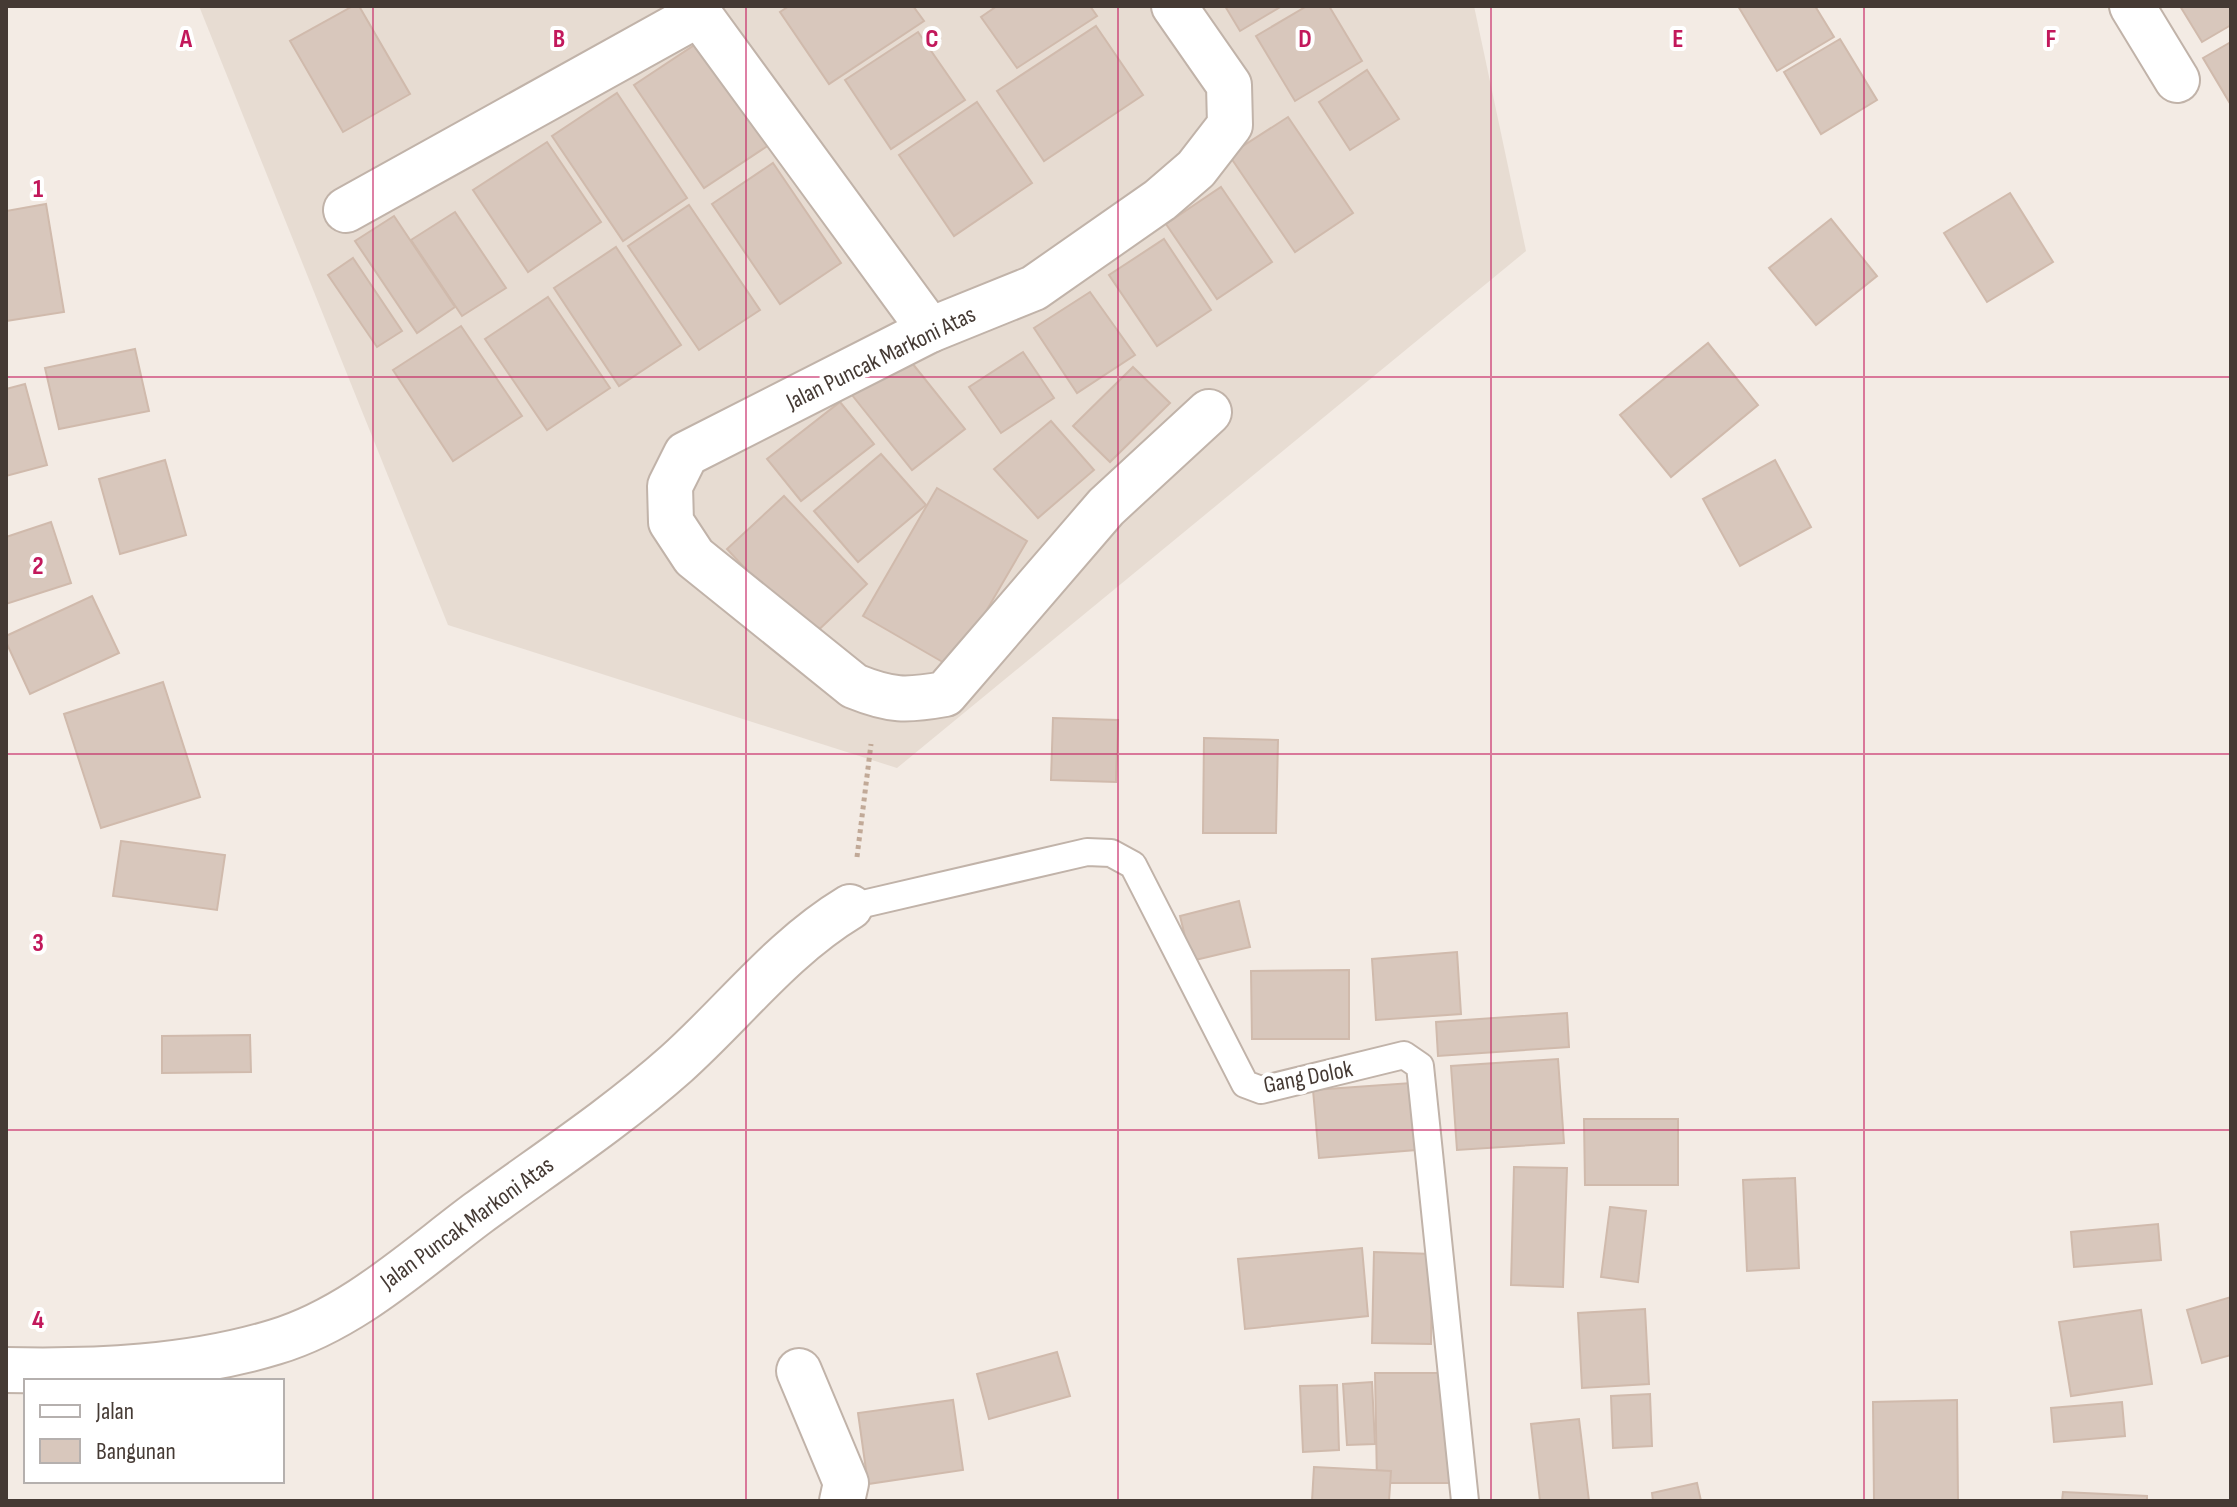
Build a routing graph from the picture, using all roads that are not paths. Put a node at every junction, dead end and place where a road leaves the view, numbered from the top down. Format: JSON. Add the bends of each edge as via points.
{"nodes":[{"id":1,"x":1174,"y":6,"type":"edge"},
{"id":2,"x":2132,"y":6,"type":"edge"},
{"id":3,"x":698,"y":10,"type":"edge"},
{"id":4,"x":2177,"y":80,"type":"dead end"},
{"id":5,"x":346,"y":210,"type":"dead end"},
{"id":6,"x":930,"y":330,"type":"junction"},
{"id":7,"x":1209,"y":412,"type":"dead end"},
{"id":8,"x":850,"y":907,"type":"joint"},
{"id":9,"x":6,"y":1370,"type":"edge"},
{"id":10,"x":799,"y":1371,"type":"dead end"},
{"id":11,"x":842,"y":1501,"type":"edge"},
{"id":12,"x":1465,"y":1501,"type":"edge"}],
"edges":[{"from":1,"to":6,"type":"street","name":"Jalan Puncak Markoni Atas","via":[[1229,85],[1230,125],[1196,169],[1160,200],[1034,288]]},
{"from":2,"to":4,"type":"street"},
{"from":3,"to":5,"type":"street"},
{"from":3,"to":6,"type":"street"},
{"from":6,"to":7,"type":"street","name":"Jalan Puncak Markoni Atas","via":[[686,454],[670,486],[671,522],[694,557],[854,686],[878,696],[907,701],[945,694],[1106,507]]},
{"from":8,"to":9,"type":"street","name":"Jalan Puncak Markoni Atas","via":[[805,938],[677,1063],[607,1120],[359,1302],[277,1342],[234,1352],[143,1366]]},
{"from":8,"to":12,"type":"lane","name":"Gang Dolok","via":[[1087,852],[1111,853],[1133,865],[1245,1084],[1261,1090],[1404,1055],[1420,1066]]},
{"from":10,"to":11,"type":"street","via":[[846,1483]]}]}
